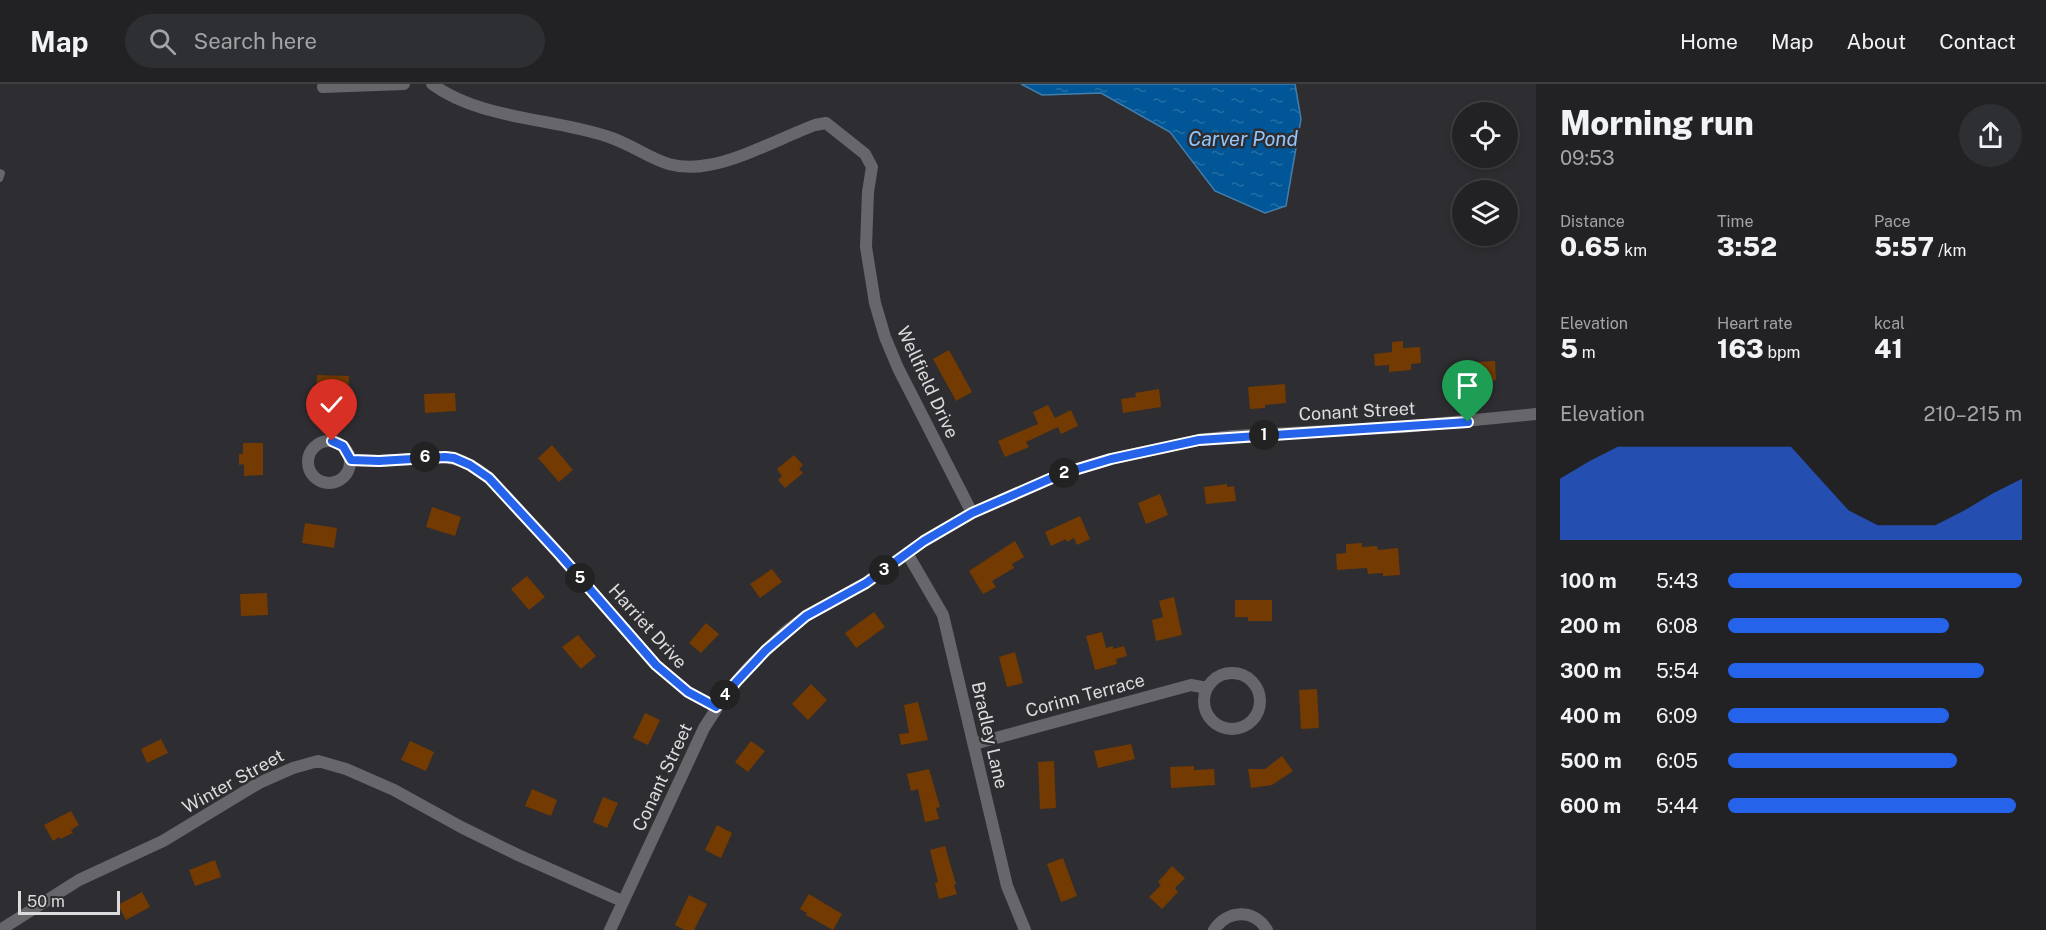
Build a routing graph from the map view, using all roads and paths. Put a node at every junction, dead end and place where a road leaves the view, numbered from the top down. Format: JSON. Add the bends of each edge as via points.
{"nodes":[{"id":1,"x":404,"y":84,"type":"edge"},
{"id":2,"x":432,"y":84,"type":"edge"},
{"id":3,"x":323,"y":87,"type":"dead end"},
{"id":4,"x":0,"y":172,"type":"edge"},
{"id":5,"x":0,"y":179,"type":"edge"},
{"id":6,"x":1536,"y":414,"type":"edge"},
{"id":7,"x":351,"y":460,"type":"dead end"},
{"id":8,"x":972,"y":513,"type":"junction"},
{"id":9,"x":907,"y":553,"type":"junction"},
{"id":10,"x":1207,"y":688,"type":"junction"},
{"id":11,"x":716,"y":707,"type":"junction"},
{"id":12,"x":974,"y":744,"type":"junction"},
{"id":13,"x":622,"y":901,"type":"junction"},
{"id":14,"x":0,"y":930,"type":"edge"},
{"id":15,"x":610,"y":930,"type":"edge"},
{"id":16,"x":1025,"y":930,"type":"edge"},
{"id":17,"x":1214,"y":930,"type":"edge"},
{"id":18,"x":1267,"y":930,"type":"edge"}],
"edges":[{"from":1,"to":3,"type":"street"},
{"from":2,"to":8,"type":"street","name":"Wellfield Drive","via":[[474,105],[607,136],[660,162],[680,167],[709,165],[826,123],[847,138],[865,154],[872,167],[866,247],[885,337]]},
{"from":4,"to":5,"type":"lane"},
{"from":6,"to":8,"type":"street","name":"Conant Street","via":[[1178,443],[1061,474]]},
{"from":7,"to":11,"type":"street","name":"Harriet Drive","via":[[445,457],[477,469],[561,556],[656,665],[688,692]]},
{"from":8,"to":9,"type":"street","name":"Conant Street"},
{"from":9,"to":11,"type":"street","name":"Conant Street","via":[[785,632]]},
{"from":9,"to":12,"type":"street","name":"Bradley Lane","via":[[943,615]]},
{"from":10,"to":10,"type":"street","name":"Corinn Terrace","via":[[1228,673],[1245,676],[1260,698],[1256,716],[1250,724],[1232,730],[1214,723],[1204,707]]},
{"from":10,"to":12,"type":"street","name":"Corinn Terrace","via":[[1191,686]]},
{"from":11,"to":13,"type":"street","name":"Conant Street"},
{"from":12,"to":16,"type":"street","name":"Bradley Lane","via":[[1008,886]]},
{"from":13,"to":14,"type":"street","name":"Winter Street","via":[[508,850],[394,790],[332,763],[318,761],[259,783],[163,841],[79,880]]},
{"from":13,"to":15,"type":"street","name":"Conant Street"},
{"from":17,"to":18,"type":"street","via":[[1221,921],[1238,913],[1257,918]]}]}
